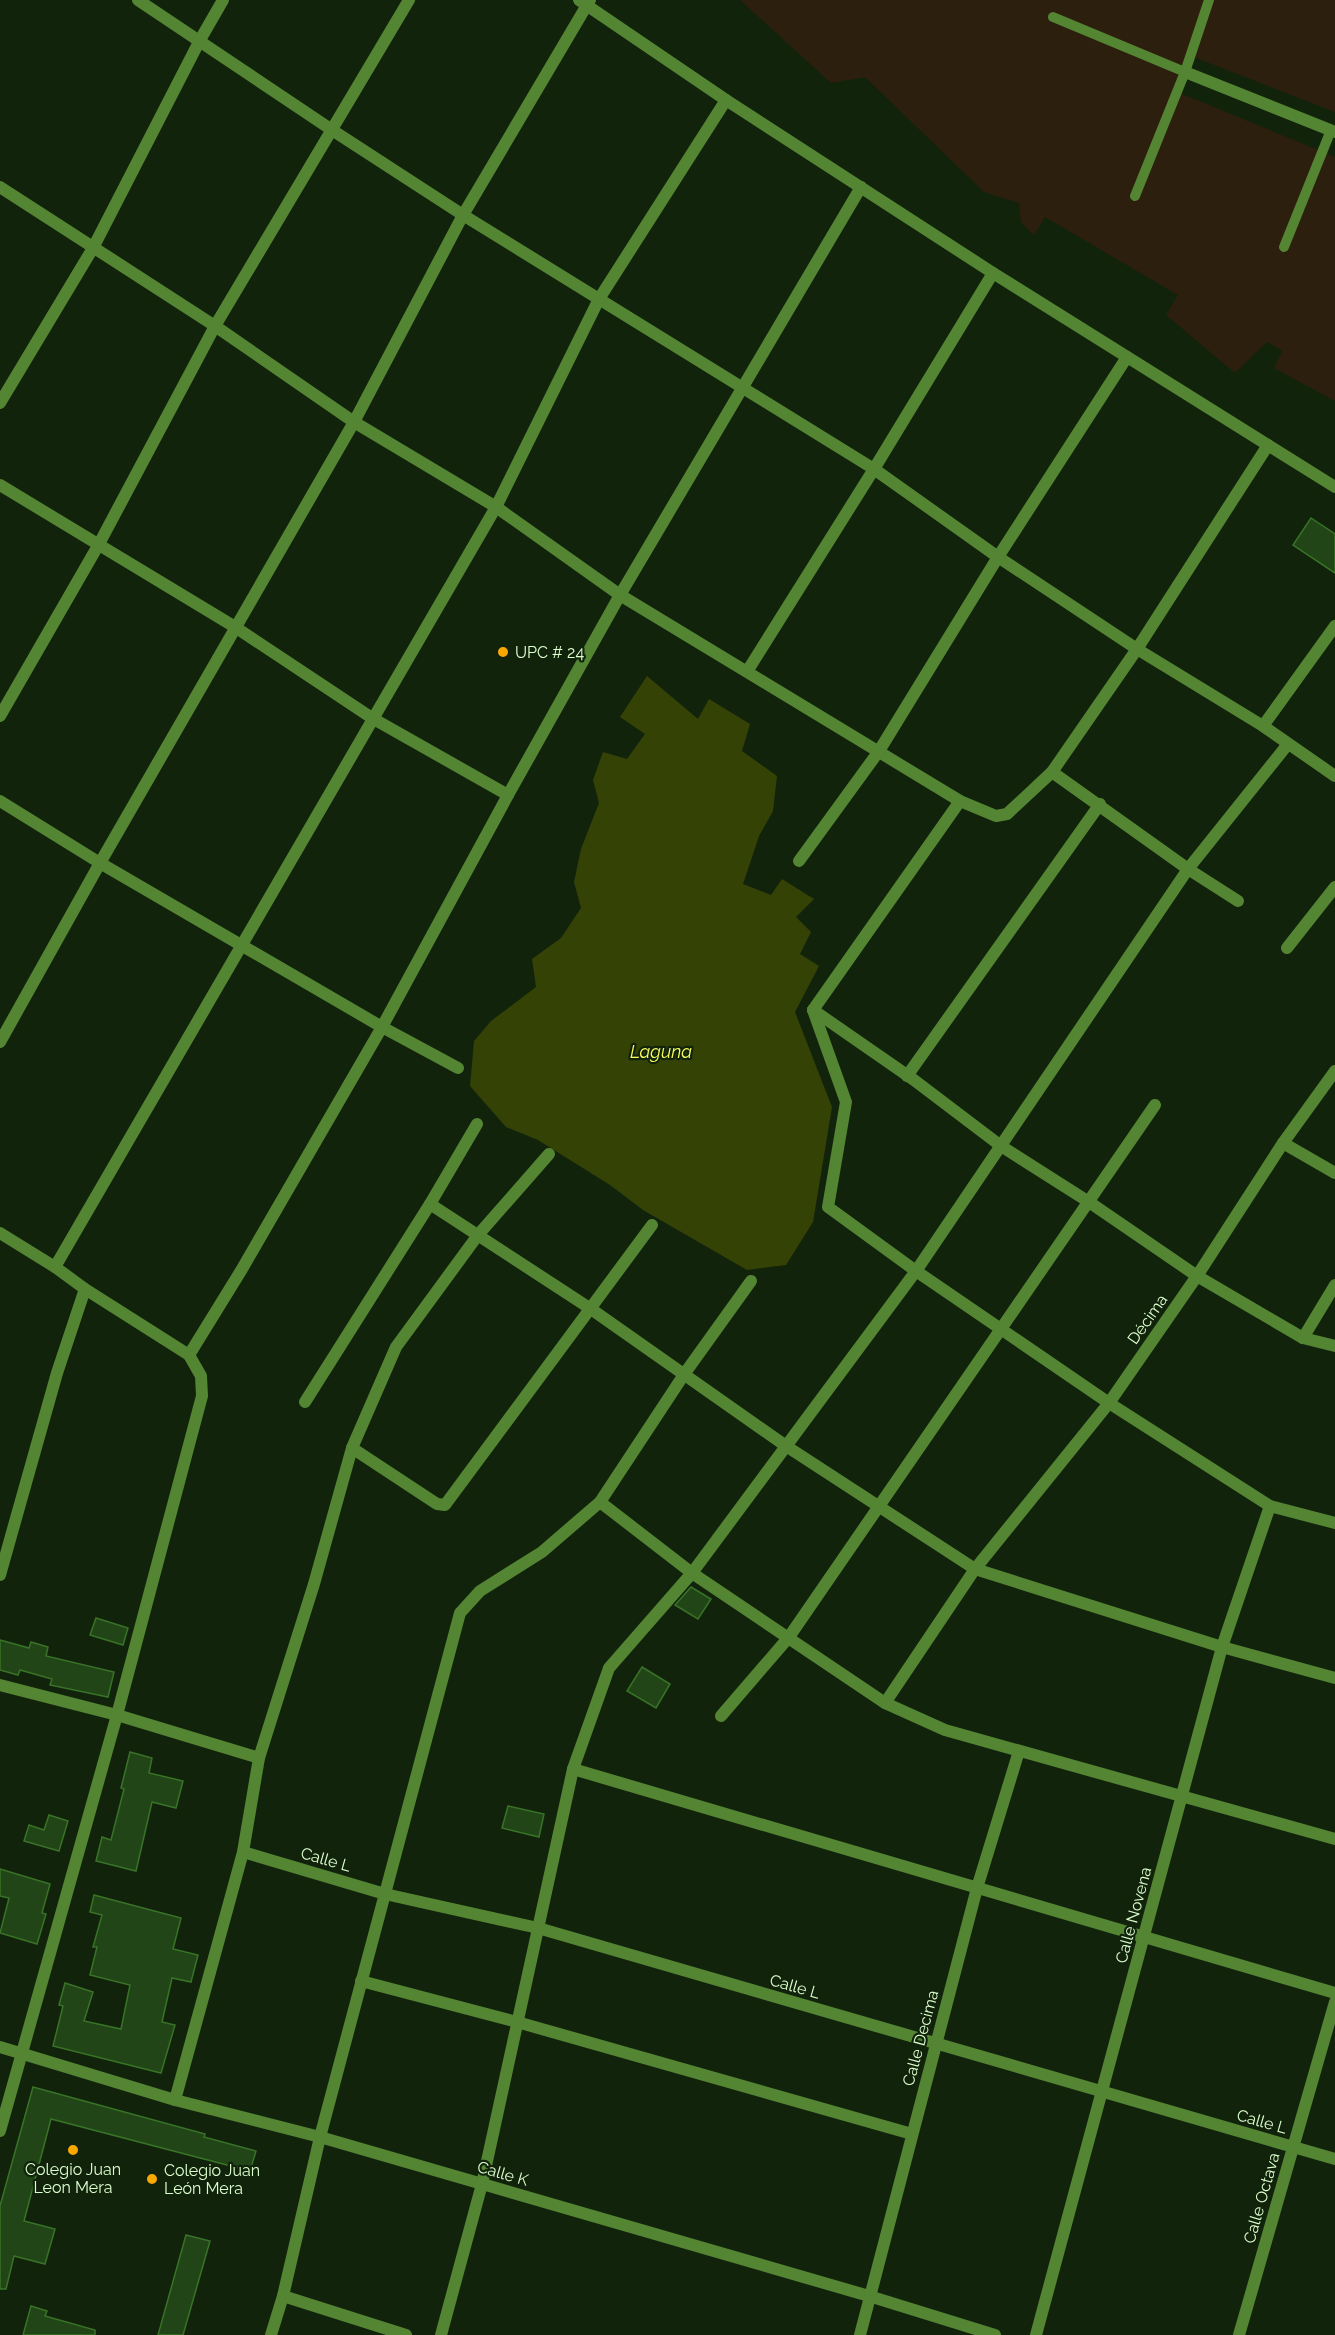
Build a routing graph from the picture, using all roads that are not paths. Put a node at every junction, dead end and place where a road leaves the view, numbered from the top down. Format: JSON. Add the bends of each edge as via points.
{"nodes":[{"id":1,"x":138,"y":0,"type":"edge"},
{"id":2,"x":223,"y":0,"type":"edge"},
{"id":3,"x":409,"y":0,"type":"edge"},
{"id":4,"x":1209,"y":0,"type":"edge"},
{"id":5,"x":585,"y":2,"type":"edge"},
{"id":6,"x":1053,"y":16,"type":"dead end"},
{"id":7,"x":200,"y":40,"type":"junction"},
{"id":8,"x":1185,"y":72,"type":"junction"},
{"id":9,"x":726,"y":100,"type":"junction"},
{"id":10,"x":332,"y":130,"type":"junction"},
{"id":11,"x":1333,"y":131,"type":"edge"},
{"id":12,"x":0,"y":187,"type":"edge"},
{"id":13,"x":861,"y":187,"type":"junction"},
{"id":14,"x":1135,"y":196,"type":"dead end"},
{"id":15,"x":464,"y":214,"type":"junction"},
{"id":16,"x":1284,"y":247,"type":"dead end"},
{"id":17,"x":93,"y":248,"type":"junction"},
{"id":18,"x":993,"y":273,"type":"junction"},
{"id":19,"x":599,"y":299,"type":"junction"},
{"id":20,"x":215,"y":326,"type":"junction"},
{"id":21,"x":1127,"y":357,"type":"junction"},
{"id":22,"x":741,"y":387,"type":"junction"},
{"id":23,"x":0,"y":403,"type":"edge"},
{"id":24,"x":354,"y":422,"type":"junction"},
{"id":25,"x":1268,"y":445,"type":"junction"},
{"id":26,"x":874,"y":469,"type":"junction"},
{"id":27,"x":0,"y":485,"type":"edge"},
{"id":28,"x":1335,"y":487,"type":"edge"},
{"id":29,"x":496,"y":507,"type":"junction"},
{"id":30,"x":99,"y":544,"type":"junction"},
{"id":31,"x":998,"y":556,"type":"junction"},
{"id":32,"x":620,"y":595,"type":"junction"},
{"id":33,"x":1335,"y":626,"type":"edge"},
{"id":34,"x":235,"y":627,"type":"junction"},
{"id":35,"x":1137,"y":649,"type":"junction"},
{"id":36,"x":748,"y":670,"type":"junction"},
{"id":37,"x":0,"y":716,"type":"edge"},
{"id":38,"x":372,"y":718,"type":"junction"},
{"id":39,"x":1263,"y":726,"type":"junction"},
{"id":40,"x":1288,"y":744,"type":"junction"},
{"id":41,"x":879,"y":751,"type":"junction"},
{"id":42,"x":1052,"y":772,"type":"junction"},
{"id":43,"x":1335,"y":776,"type":"edge"},
{"id":44,"x":508,"y":795,"type":"junction"},
{"id":45,"x":0,"y":801,"type":"edge"},
{"id":46,"x":960,"y":801,"type":"junction"},
{"id":47,"x":1100,"y":804,"type":"junction"},
{"id":48,"x":799,"y":861,"type":"dead end"},
{"id":49,"x":100,"y":862,"type":"junction"},
{"id":50,"x":1188,"y":869,"type":"junction"},
{"id":51,"x":1335,"y":887,"type":"edge"},
{"id":52,"x":1238,"y":901,"type":"dead end"},
{"id":53,"x":243,"y":945,"type":"junction"},
{"id":54,"x":1287,"y":948,"type":"dead end"},
{"id":55,"x":813,"y":1011,"type":"junction"},
{"id":56,"x":382,"y":1027,"type":"junction"},
{"id":57,"x":0,"y":1042,"type":"edge"},
{"id":58,"x":458,"y":1068,"type":"dead end"},
{"id":59,"x":1335,"y":1071,"type":"edge"},
{"id":60,"x":907,"y":1076,"type":"junction"},
{"id":61,"x":1155,"y":1105,"type":"dead end"},
{"id":62,"x":477,"y":1124,"type":"dead end"},
{"id":63,"x":1283,"y":1143,"type":"junction"},
{"id":64,"x":1001,"y":1146,"type":"junction"},
{"id":65,"x":549,"y":1154,"type":"dead end"},
{"id":66,"x":1335,"y":1173,"type":"edge"},
{"id":67,"x":1089,"y":1202,"type":"junction"},
{"id":68,"x":430,"y":1204,"type":"junction"},
{"id":69,"x":652,"y":1225,"type":"dead end"},
{"id":70,"x":0,"y":1233,"type":"edge"},
{"id":71,"x":478,"y":1235,"type":"junction"},
{"id":72,"x":55,"y":1267,"type":"junction"},
{"id":73,"x":916,"y":1271,"type":"junction"},
{"id":74,"x":1197,"y":1276,"type":"junction"},
{"id":75,"x":751,"y":1281,"type":"dead end"},
{"id":76,"x":1335,"y":1285,"type":"edge"},
{"id":77,"x":85,"y":1289,"type":"junction"},
{"id":78,"x":591,"y":1309,"type":"junction"},
{"id":79,"x":1001,"y":1328,"type":"junction"},
{"id":80,"x":1303,"y":1338,"type":"junction"},
{"id":81,"x":1335,"y":1346,"type":"edge"},
{"id":82,"x":189,"y":1355,"type":"junction"},
{"id":83,"x":685,"y":1373,"type":"junction"},
{"id":84,"x":305,"y":1402,"type":"dead end"},
{"id":85,"x":1109,"y":1403,"type":"junction"},
{"id":86,"x":786,"y":1446,"type":"junction"},
{"id":87,"x":352,"y":1448,"type":"junction"},
{"id":88,"x":600,"y":1502,"type":"junction"},
{"id":89,"x":1270,"y":1506,"type":"junction"},
{"id":90,"x":880,"y":1507,"type":"junction"},
{"id":91,"x":1335,"y":1523,"type":"edge"},
{"id":92,"x":975,"y":1569,"type":"junction"},
{"id":93,"x":692,"y":1573,"type":"junction"},
{"id":94,"x":0,"y":1575,"type":"edge"},
{"id":95,"x":789,"y":1637,"type":"junction"},
{"id":96,"x":1222,"y":1647,"type":"junction"},
{"id":97,"x":1335,"y":1678,"type":"edge"},
{"id":98,"x":0,"y":1685,"type":"edge"},
{"id":99,"x":885,"y":1702,"type":"junction"},
{"id":100,"x":117,"y":1715,"type":"junction"},
{"id":101,"x":721,"y":1716,"type":"dead end"},
{"id":102,"x":1019,"y":1751,"type":"junction"},
{"id":103,"x":259,"y":1758,"type":"junction"},
{"id":104,"x":573,"y":1769,"type":"junction"},
{"id":105,"x":1183,"y":1797,"type":"junction"},
{"id":106,"x":1335,"y":1839,"type":"edge"},
{"id":107,"x":243,"y":1852,"type":"junction"},
{"id":108,"x":977,"y":1888,"type":"junction"},
{"id":109,"x":384,"y":1894,"type":"junction"},
{"id":110,"x":538,"y":1928,"type":"junction"},
{"id":111,"x":1144,"y":1938,"type":"junction"},
{"id":112,"x":361,"y":1981,"type":"junction"},
{"id":113,"x":1335,"y":1994,"type":"edge"},
{"id":114,"x":1335,"y":2002,"type":"edge"},
{"id":115,"x":517,"y":2022,"type":"junction"},
{"id":116,"x":936,"y":2045,"type":"junction"},
{"id":117,"x":0,"y":2047,"type":"edge"},
{"id":118,"x":22,"y":2052,"type":"junction"},
{"id":119,"x":1102,"y":2092,"type":"junction"},
{"id":120,"x":175,"y":2100,"type":"junction"},
{"id":121,"x":0,"y":2131,"type":"edge"},
{"id":122,"x":912,"y":2134,"type":"junction"},
{"id":123,"x":320,"y":2137,"type":"junction"},
{"id":124,"x":1293,"y":2147,"type":"junction"},
{"id":125,"x":1335,"y":2159,"type":"edge"},
{"id":126,"x":482,"y":2184,"type":"junction"},
{"id":127,"x":283,"y":2296,"type":"junction"},
{"id":128,"x":869,"y":2296,"type":"junction"},
{"id":129,"x":271,"y":2335,"type":"edge"},
{"id":130,"x":406,"y":2335,"type":"edge"},
{"id":131,"x":441,"y":2335,"type":"edge"},
{"id":132,"x":860,"y":2335,"type":"edge"},
{"id":133,"x":995,"y":2335,"type":"edge"},
{"id":134,"x":1036,"y":2335,"type":"edge"},
{"id":135,"x":1239,"y":2335,"type":"edge"}],
"edges":[{"from":1,"to":7,"type":"street"},
{"from":2,"to":7,"type":"street"},
{"from":3,"to":10,"type":"street"},
{"from":4,"to":8,"type":"lane"},
{"from":5,"to":9,"type":"street"},
{"from":5,"to":15,"type":"street"},
{"from":6,"to":8,"type":"lane"},
{"from":7,"to":10,"type":"street"},
{"from":7,"to":17,"type":"street"},
{"from":8,"to":11,"type":"street"},
{"from":8,"to":14,"type":"lane"},
{"from":9,"to":13,"type":"street"},
{"from":9,"to":19,"type":"street"},
{"from":10,"to":15,"type":"street"},
{"from":10,"to":20,"type":"street"},
{"from":11,"to":16,"type":"lane"},
{"from":12,"to":17,"type":"street"},
{"from":13,"to":18,"type":"street"},
{"from":13,"to":22,"type":"street"},
{"from":15,"to":19,"type":"street"},
{"from":15,"to":24,"type":"street"},
{"from":17,"to":20,"type":"street"},
{"from":17,"to":23,"type":"street"},
{"from":18,"to":21,"type":"street"},
{"from":18,"to":26,"type":"street"},
{"from":19,"to":22,"type":"street"},
{"from":19,"to":29,"type":"street"},
{"from":20,"to":24,"type":"street"},
{"from":20,"to":30,"type":"street"},
{"from":21,"to":25,"type":"street"},
{"from":21,"to":31,"type":"street"},
{"from":22,"to":26,"type":"street"},
{"from":22,"to":32,"type":"street"},
{"from":24,"to":29,"type":"street"},
{"from":24,"to":34,"type":"street"},
{"from":25,"to":28,"type":"street"},
{"from":25,"to":35,"type":"street"},
{"from":26,"to":31,"type":"street"},
{"from":26,"to":36,"type":"street"},
{"from":27,"to":30,"type":"street"},
{"from":29,"to":32,"type":"street"},
{"from":29,"to":38,"type":"street"},
{"from":30,"to":34,"type":"street"},
{"from":30,"to":37,"type":"street"},
{"from":31,"to":35,"type":"street"},
{"from":31,"to":41,"type":"street"},
{"from":32,"to":36,"type":"street"},
{"from":32,"to":44,"type":"street"},
{"from":33,"to":39,"type":"street"},
{"from":34,"to":38,"type":"street"},
{"from":34,"to":49,"type":"street"},
{"from":35,"to":39,"type":"street"},
{"from":35,"to":42,"type":"street"},
{"from":36,"to":41,"type":"street"},
{"from":38,"to":44,"type":"street"},
{"from":38,"to":53,"type":"street"},
{"from":39,"to":40,"type":"street"},
{"from":40,"to":43,"type":"street"},
{"from":40,"to":50,"type":"street"},
{"from":41,"to":46,"type":"street"},
{"from":41,"to":48,"type":"street"},
{"from":42,"to":46,"type":"street","via":[[1006,814],[996,816]]},
{"from":42,"to":47,"type":"street"},
{"from":44,"to":56,"type":"street"},
{"from":45,"to":49,"type":"street"},
{"from":46,"to":55,"type":"street"},
{"from":47,"to":50,"type":"street"},
{"from":47,"to":60,"type":"street"},
{"from":49,"to":53,"type":"street"},
{"from":49,"to":57,"type":"street"},
{"from":50,"to":52,"type":"street"},
{"from":50,"to":64,"type":"street"},
{"from":51,"to":54,"type":"street"},
{"from":53,"to":56,"type":"street"},
{"from":53,"to":72,"type":"street"},
{"from":55,"to":60,"type":"street"},
{"from":55,"to":73,"type":"street","via":[[846,1102],[828,1207]]},
{"from":56,"to":58,"type":"street"},
{"from":56,"to":82,"type":"street"},
{"from":59,"to":63,"type":"street","name":"Décima"},
{"from":60,"to":64,"type":"street"},
{"from":61,"to":67,"type":"street"},
{"from":62,"to":68,"type":"street"},
{"from":63,"to":66,"type":"street"},
{"from":63,"to":74,"type":"street","name":"Décima"},
{"from":64,"to":67,"type":"street"},
{"from":64,"to":73,"type":"street"},
{"from":65,"to":71,"type":"street"},
{"from":67,"to":74,"type":"street"},
{"from":67,"to":79,"type":"street"},
{"from":68,"to":71,"type":"street"},
{"from":68,"to":84,"type":"street"},
{"from":69,"to":78,"type":"street"},
{"from":70,"to":72,"type":"street"},
{"from":71,"to":78,"type":"street"},
{"from":71,"to":87,"type":"street","via":[[396,1347]]},
{"from":72,"to":77,"type":"street"},
{"from":73,"to":79,"type":"street"},
{"from":73,"to":86,"type":"street"},
{"from":74,"to":80,"type":"street"},
{"from":74,"to":85,"type":"street","name":"Décima"},
{"from":75,"to":83,"type":"street"},
{"from":76,"to":80,"type":"street"},
{"from":77,"to":82,"type":"street"},
{"from":77,"to":94,"type":"street"},
{"from":78,"to":83,"type":"street"},
{"from":78,"to":87,"type":"street","via":[[445,1505],[437,1504]]},
{"from":79,"to":85,"type":"street"},
{"from":79,"to":90,"type":"street"},
{"from":80,"to":81,"type":"street"},
{"from":82,"to":100,"type":"street","via":[[201,1376],[202,1396]]},
{"from":83,"to":86,"type":"street"},
{"from":83,"to":88,"type":"street"},
{"from":85,"to":89,"type":"street"},
{"from":85,"to":92,"type":"street","name":"Décima"},
{"from":86,"to":90,"type":"street"},
{"from":86,"to":93,"type":"street"},
{"from":87,"to":103,"type":"street"},
{"from":88,"to":93,"type":"street"},
{"from":88,"to":109,"type":"street","via":[[542,1552],[480,1592],[460,1613]]},
{"from":89,"to":91,"type":"street"},
{"from":89,"to":96,"type":"street","name":"Calle Novena"},
{"from":90,"to":92,"type":"street"},
{"from":90,"to":95,"type":"street"},
{"from":92,"to":96,"type":"street"},
{"from":92,"to":99,"type":"street","name":"Décima"},
{"from":93,"to":95,"type":"street"},
{"from":93,"to":104,"type":"street","via":[[609,1668]]},
{"from":95,"to":99,"type":"street"},
{"from":95,"to":101,"type":"street"},
{"from":96,"to":97,"type":"street"},
{"from":96,"to":105,"type":"street","name":"Calle Novena"},
{"from":98,"to":100,"type":"street"},
{"from":99,"to":102,"type":"street","via":[[945,1730]]},
{"from":100,"to":103,"type":"street"},
{"from":100,"to":118,"type":"street"},
{"from":102,"to":105,"type":"street"},
{"from":102,"to":108,"type":"street","name":"Calle Decima"},
{"from":103,"to":107,"type":"street"},
{"from":104,"to":108,"type":"street"},
{"from":104,"to":110,"type":"street"},
{"from":105,"to":106,"type":"street"},
{"from":105,"to":111,"type":"street","name":"Calle Novena"},
{"from":107,"to":109,"type":"street","name":"Calle L"},
{"from":107,"to":120,"type":"street"},
{"from":108,"to":111,"type":"street"},
{"from":108,"to":116,"type":"street","name":"Calle Decima"},
{"from":109,"to":110,"type":"street","name":"Calle L"},
{"from":109,"to":112,"type":"street"},
{"from":110,"to":115,"type":"street"},
{"from":110,"to":116,"type":"street","name":"Calle L"},
{"from":111,"to":113,"type":"street"},
{"from":111,"to":119,"type":"street","name":"Calle Novena"},
{"from":112,"to":115,"type":"street"},
{"from":112,"to":123,"type":"street"},
{"from":114,"to":124,"type":"street","name":"Calle Octava"},
{"from":115,"to":122,"type":"street"},
{"from":115,"to":126,"type":"street"},
{"from":116,"to":119,"type":"street","name":"Calle L"},
{"from":116,"to":122,"type":"street","name":"Calle Decima"},
{"from":117,"to":118,"type":"street","name":"Calle K"},
{"from":118,"to":120,"type":"street","name":"Calle K"},
{"from":118,"to":121,"type":"street"},
{"from":119,"to":124,"type":"street","name":"Calle L"},
{"from":119,"to":134,"type":"street","name":"Calle Novena"},
{"from":120,"to":123,"type":"street","name":"Calle K"},
{"from":122,"to":128,"type":"street","name":"Calle Decima"},
{"from":123,"to":126,"type":"street","name":"Calle K"},
{"from":123,"to":127,"type":"street"},
{"from":124,"to":125,"type":"street","name":"Calle L"},
{"from":124,"to":135,"type":"street","name":"Calle Octava"},
{"from":126,"to":128,"type":"street","name":"Calle K"},
{"from":126,"to":131,"type":"street"},
{"from":127,"to":129,"type":"street"},
{"from":127,"to":130,"type":"street"},
{"from":128,"to":132,"type":"street","name":"Calle Decima"},
{"from":128,"to":133,"type":"street","name":"Calle K"}]}
